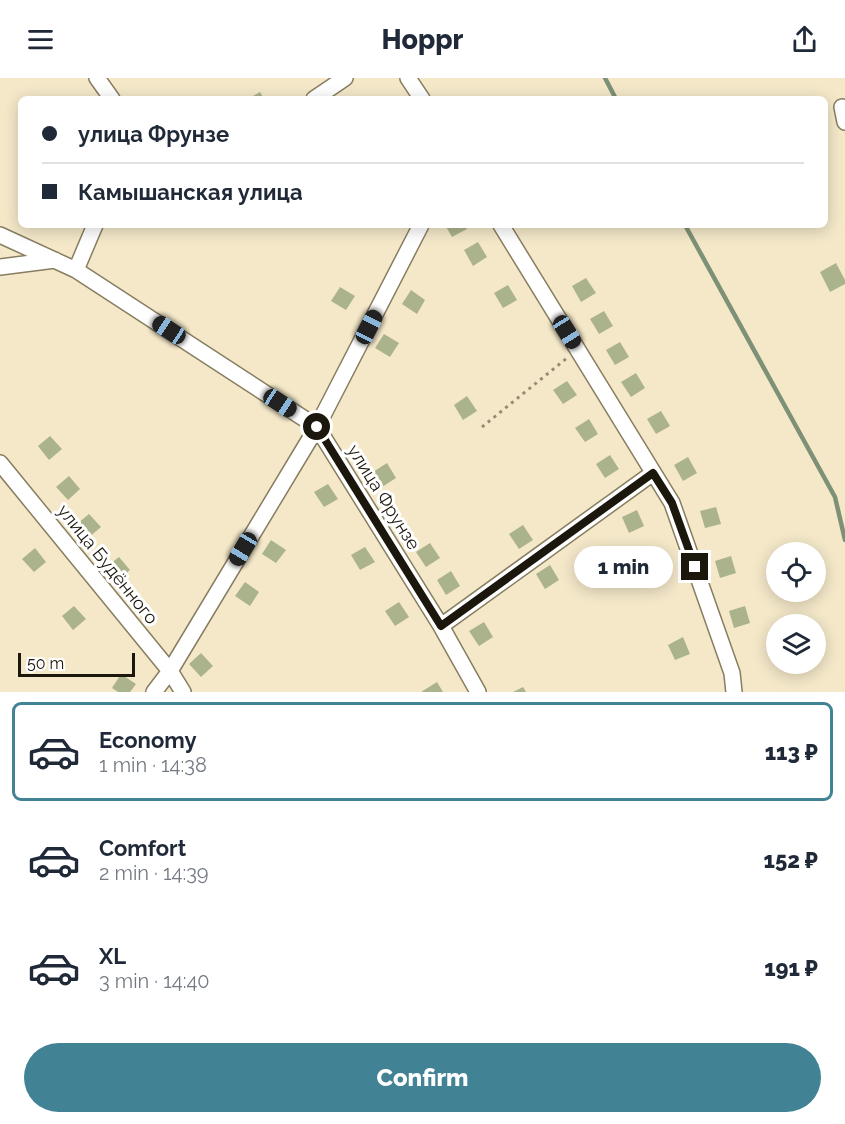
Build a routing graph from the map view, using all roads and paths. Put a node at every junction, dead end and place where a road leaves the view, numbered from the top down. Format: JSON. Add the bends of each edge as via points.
{"nodes":[{"id":1,"x":97,"y":78,"type":"edge"},
{"id":2,"x":345,"y":78,"type":"edge"},
{"id":3,"x":408,"y":78,"type":"edge"},
{"id":4,"x":110,"y":96,"type":"edge"},
{"id":5,"x":318,"y":96,"type":"edge"},
{"id":6,"x":420,"y":96,"type":"edge"},
{"id":7,"x":842,"y":106,"type":"dead end"},
{"id":8,"x":845,"y":122,"type":"edge"},
{"id":9,"x":94,"y":228,"type":"edge"},
{"id":10,"x":420,"y":228,"type":"edge"},
{"id":11,"x":503,"y":228,"type":"edge"},
{"id":12,"x":0,"y":235,"type":"edge"},
{"id":13,"x":55,"y":260,"type":"junction"},
{"id":14,"x":0,"y":267,"type":"edge"},
{"id":15,"x":76,"y":270,"type":"junction"},
{"id":16,"x":578,"y":350,"type":"junction"},
{"id":17,"x":317,"y":427,"type":"junction"},
{"id":18,"x":482,"y":427,"type":"dead end"},
{"id":19,"x":0,"y":463,"type":"edge"},
{"id":20,"x":653,"y":473,"type":"junction"},
{"id":21,"x":441,"y":626,"type":"junction"},
{"id":22,"x":170,"y":670,"type":"junction"},
{"id":23,"x":154,"y":692,"type":"edge"},
{"id":24,"x":183,"y":692,"type":"edge"},
{"id":25,"x":478,"y":692,"type":"edge"},
{"id":26,"x":734,"y":692,"type":"edge"}],
"edges":[{"from":1,"to":4,"type":"street"},
{"from":2,"to":5,"type":"street"},
{"from":3,"to":6,"type":"street"},
{"from":7,"to":8,"type":"street"},
{"from":9,"to":15,"type":"street"},
{"from":10,"to":17,"type":"street"},
{"from":11,"to":16,"type":"street"},
{"from":12,"to":13,"type":"street","name":"улица Фрунзе"},
{"from":13,"to":14,"type":"street"},
{"from":13,"to":15,"type":"street","name":"улица Фрунзе"},
{"from":15,"to":17,"type":"street","name":"улица Фрунзе"},
{"from":16,"to":18,"type":"path"},
{"from":16,"to":20,"type":"street"},
{"from":17,"to":21,"type":"street","name":"улица Фрунзе"},
{"from":17,"to":22,"type":"street"},
{"from":19,"to":22,"type":"street","name":"улица Будённого"},
{"from":20,"to":21,"type":"street"},
{"from":20,"to":26,"type":"street","via":[[672,503],[732,673]]},
{"from":21,"to":25,"type":"street","name":"улица Фрунзе"},
{"from":22,"to":23,"type":"street"},
{"from":22,"to":24,"type":"street","name":"улица Будённого"}]}
